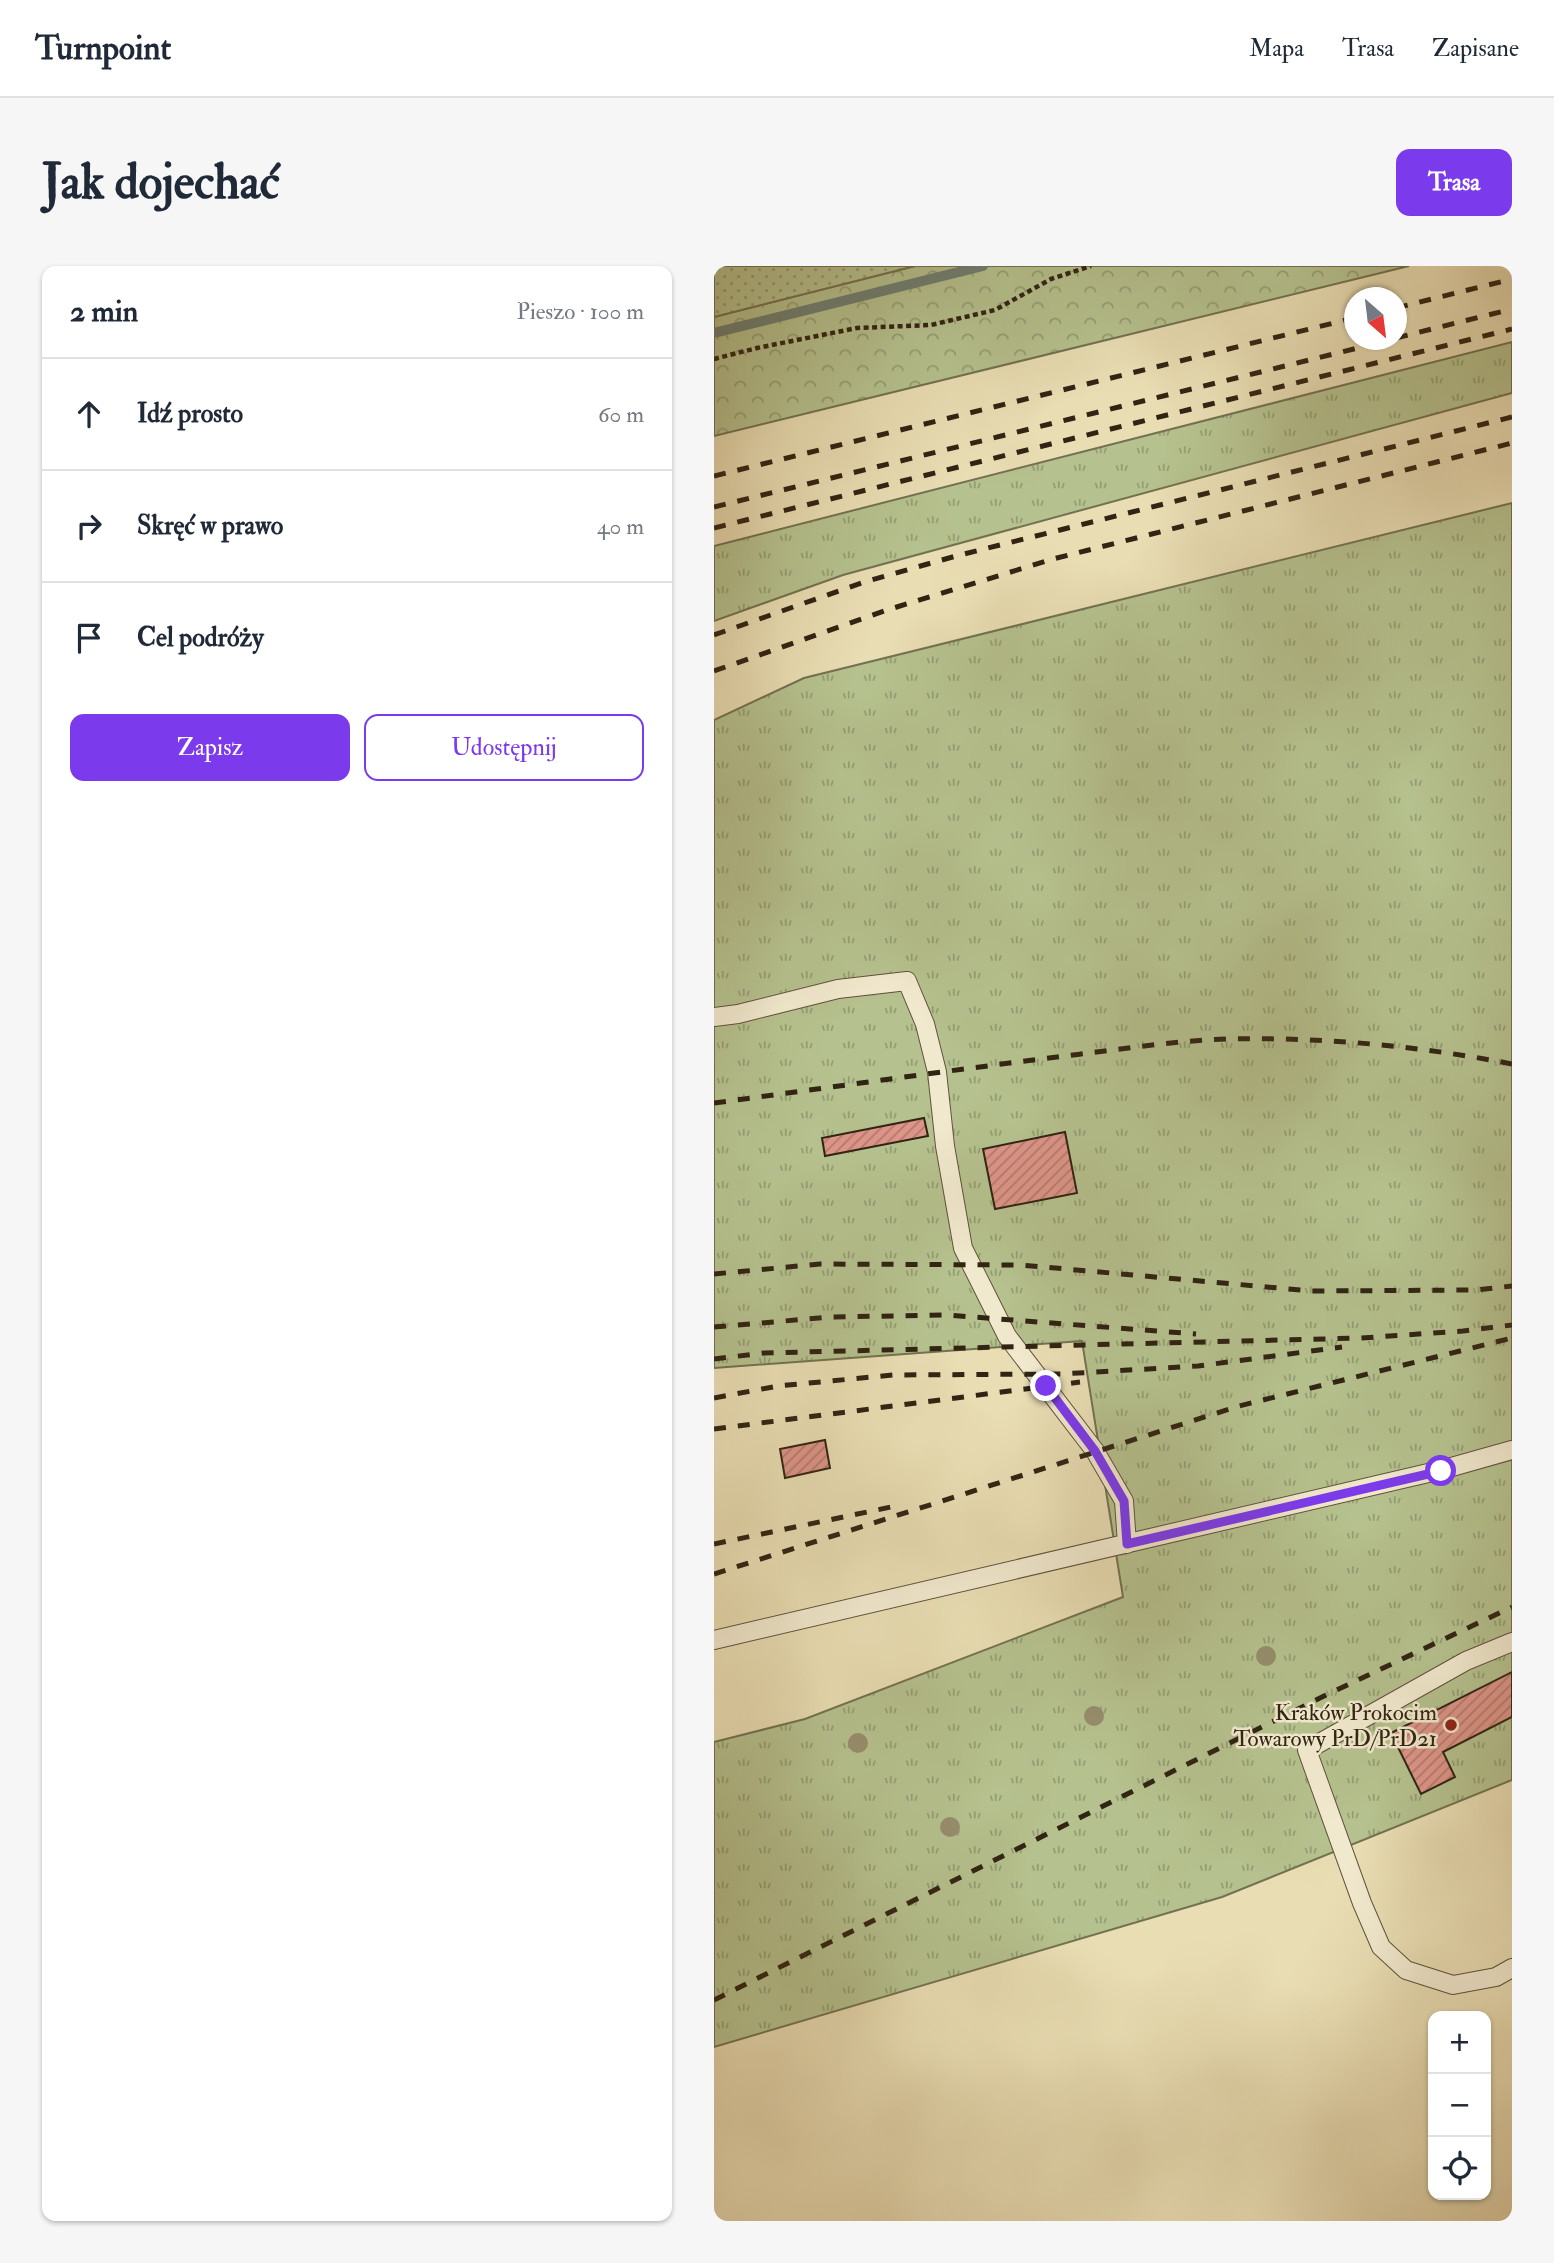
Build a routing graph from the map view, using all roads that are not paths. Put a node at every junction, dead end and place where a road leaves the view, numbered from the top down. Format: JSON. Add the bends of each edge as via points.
{"nodes":[{"id":1,"x":714,"y":1017,"type":"edge"},
{"id":2,"x":1512,"y":1450,"type":"edge"},
{"id":3,"x":1127,"y":1544,"type":"junction"},
{"id":4,"x":714,"y":1640,"type":"edge"},
{"id":5,"x":1512,"y":1642,"type":"edge"},
{"id":6,"x":1512,"y":1968,"type":"edge"}],
"edges":[{"from":1,"to":3,"type":"lane","via":[[838,989],[907,981],[925,1024],[937,1072],[963,1248],[1007,1336],[1095,1451],[1124,1501]]},
{"from":2,"to":3,"type":"lane","via":[[1441,1471]]},
{"from":3,"to":4,"type":"lane"},
{"from":5,"to":6,"type":"lane","via":[[1466,1661],[1307,1750],[1381,1947],[1406,1970],[1453,1985],[1496,1977]]}]}
